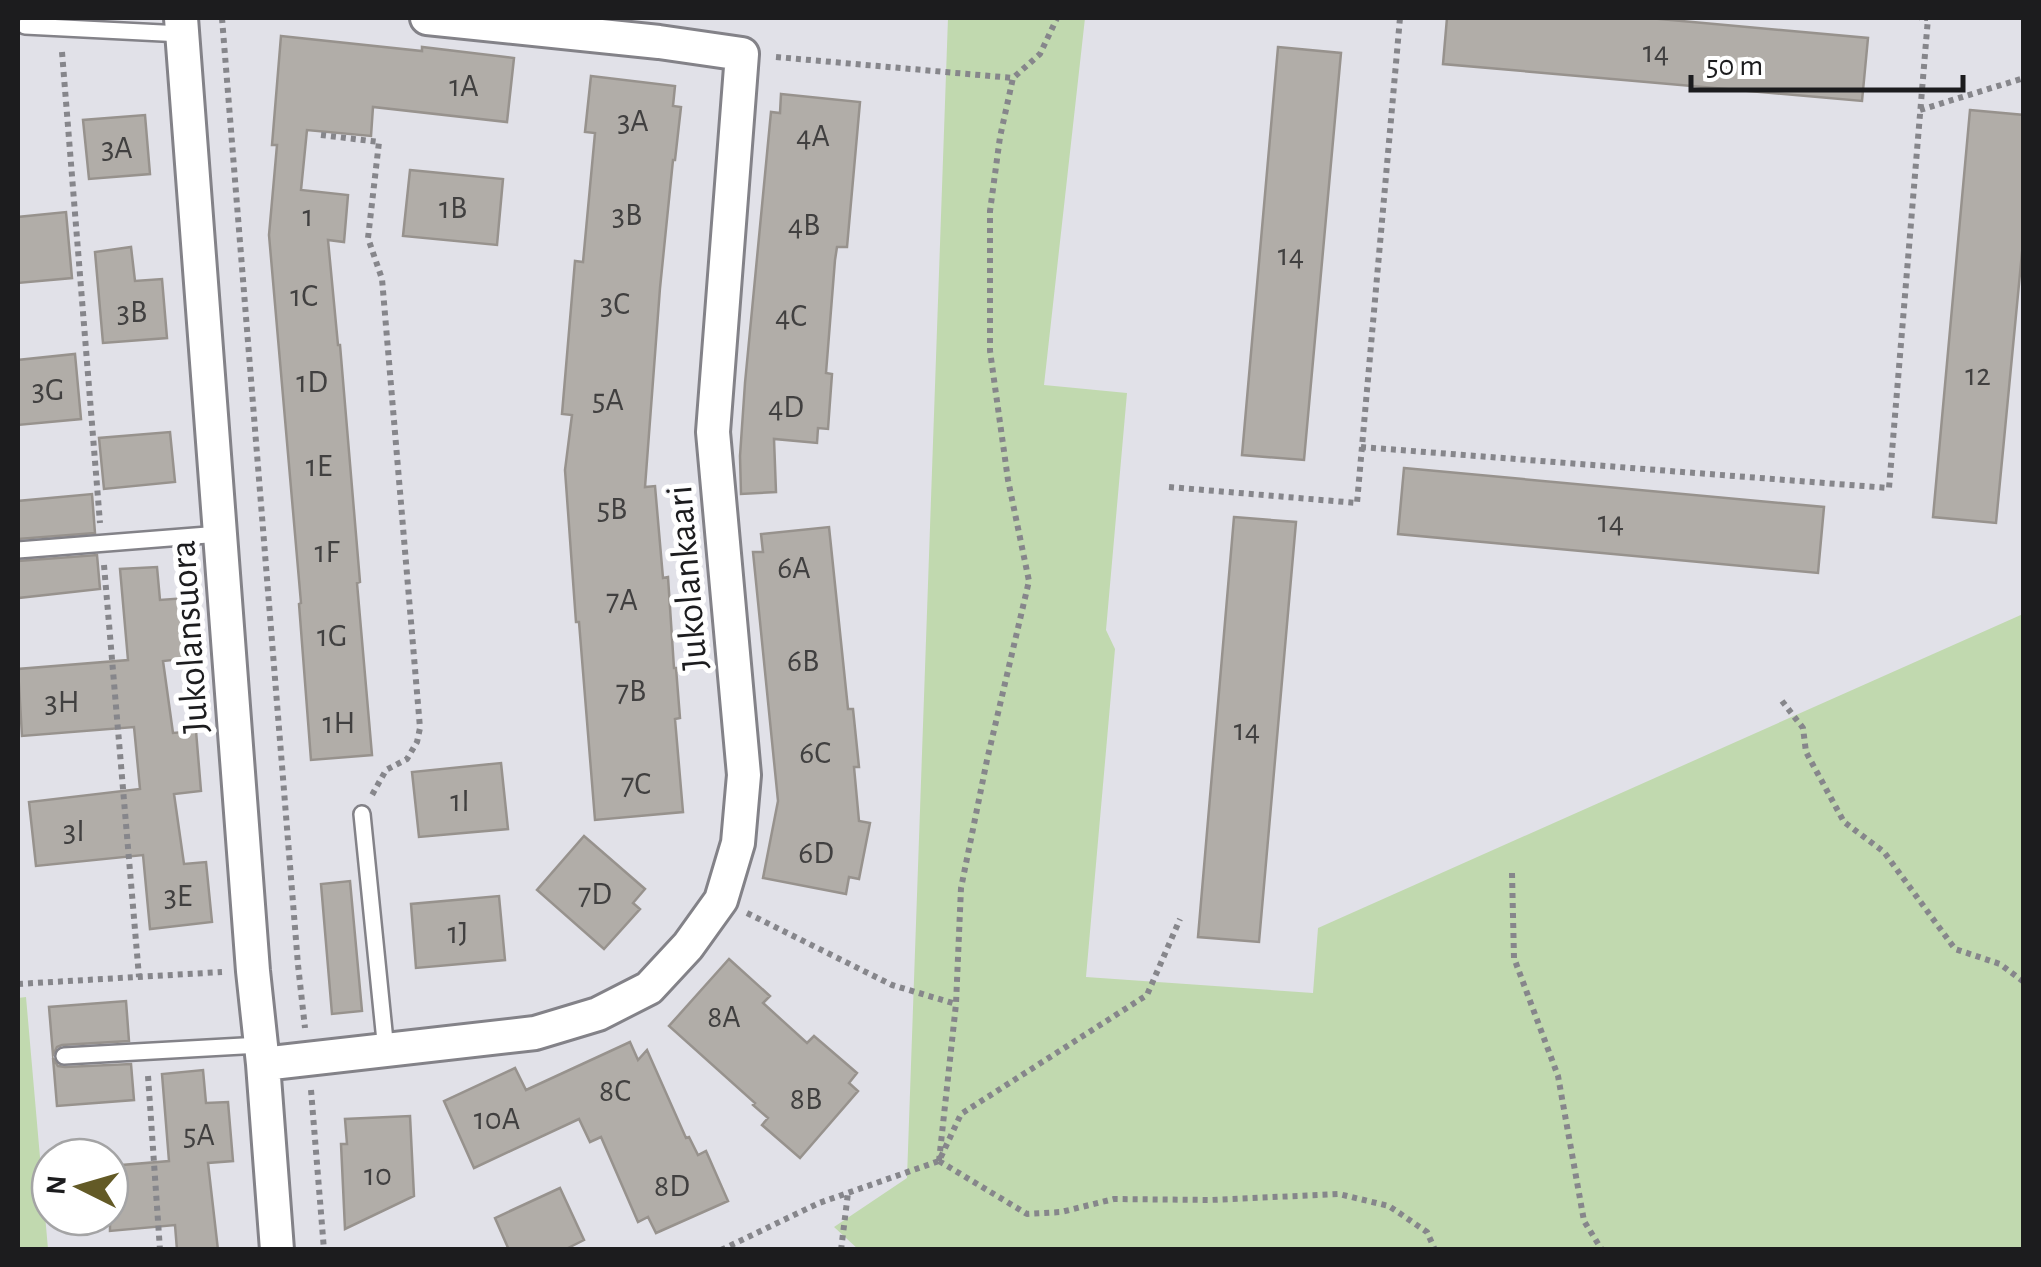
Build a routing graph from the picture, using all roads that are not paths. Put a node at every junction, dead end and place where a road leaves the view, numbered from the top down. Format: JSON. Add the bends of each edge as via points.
{"nodes":[{"id":1,"x":427,"y":18,"type":"edge"},
{"id":2,"x":25,"y":26,"type":"dead end"},
{"id":3,"x":182,"y":26,"type":"edge"},
{"id":4,"x":220,"y":534,"type":"junction"},
{"id":5,"x":18,"y":550,"type":"edge"},
{"id":6,"x":362,"y":814,"type":"road end"},
{"id":7,"x":386,"y":1051,"type":"junction"},
{"id":8,"x":262,"y":1054,"type":"junction"},
{"id":9,"x":64,"y":1056,"type":"dead end"},
{"id":10,"x":277,"y":1250,"type":"edge"}],
"edges":[{"from":1,"to":7,"type":"street","name":"Jukolankaari","via":[[742,54],[713,432],[744,775],[738,843],[720,900],[649,988],[598,1014],[536,1033]]},
{"from":2,"to":3,"type":"lane"},
{"from":3,"to":4,"type":"street","name":"Jukolansuora"},
{"from":4,"to":5,"type":"lane"},
{"from":4,"to":8,"type":"street","name":"Jukolansuora"},
{"from":6,"to":7,"type":"lane"},
{"from":7,"to":8,"type":"street","name":"Jukolankaari","via":[[308,1060]]},
{"from":8,"to":9,"type":"lane"},
{"from":8,"to":10,"type":"street","name":"Jukolansuora"}]}
